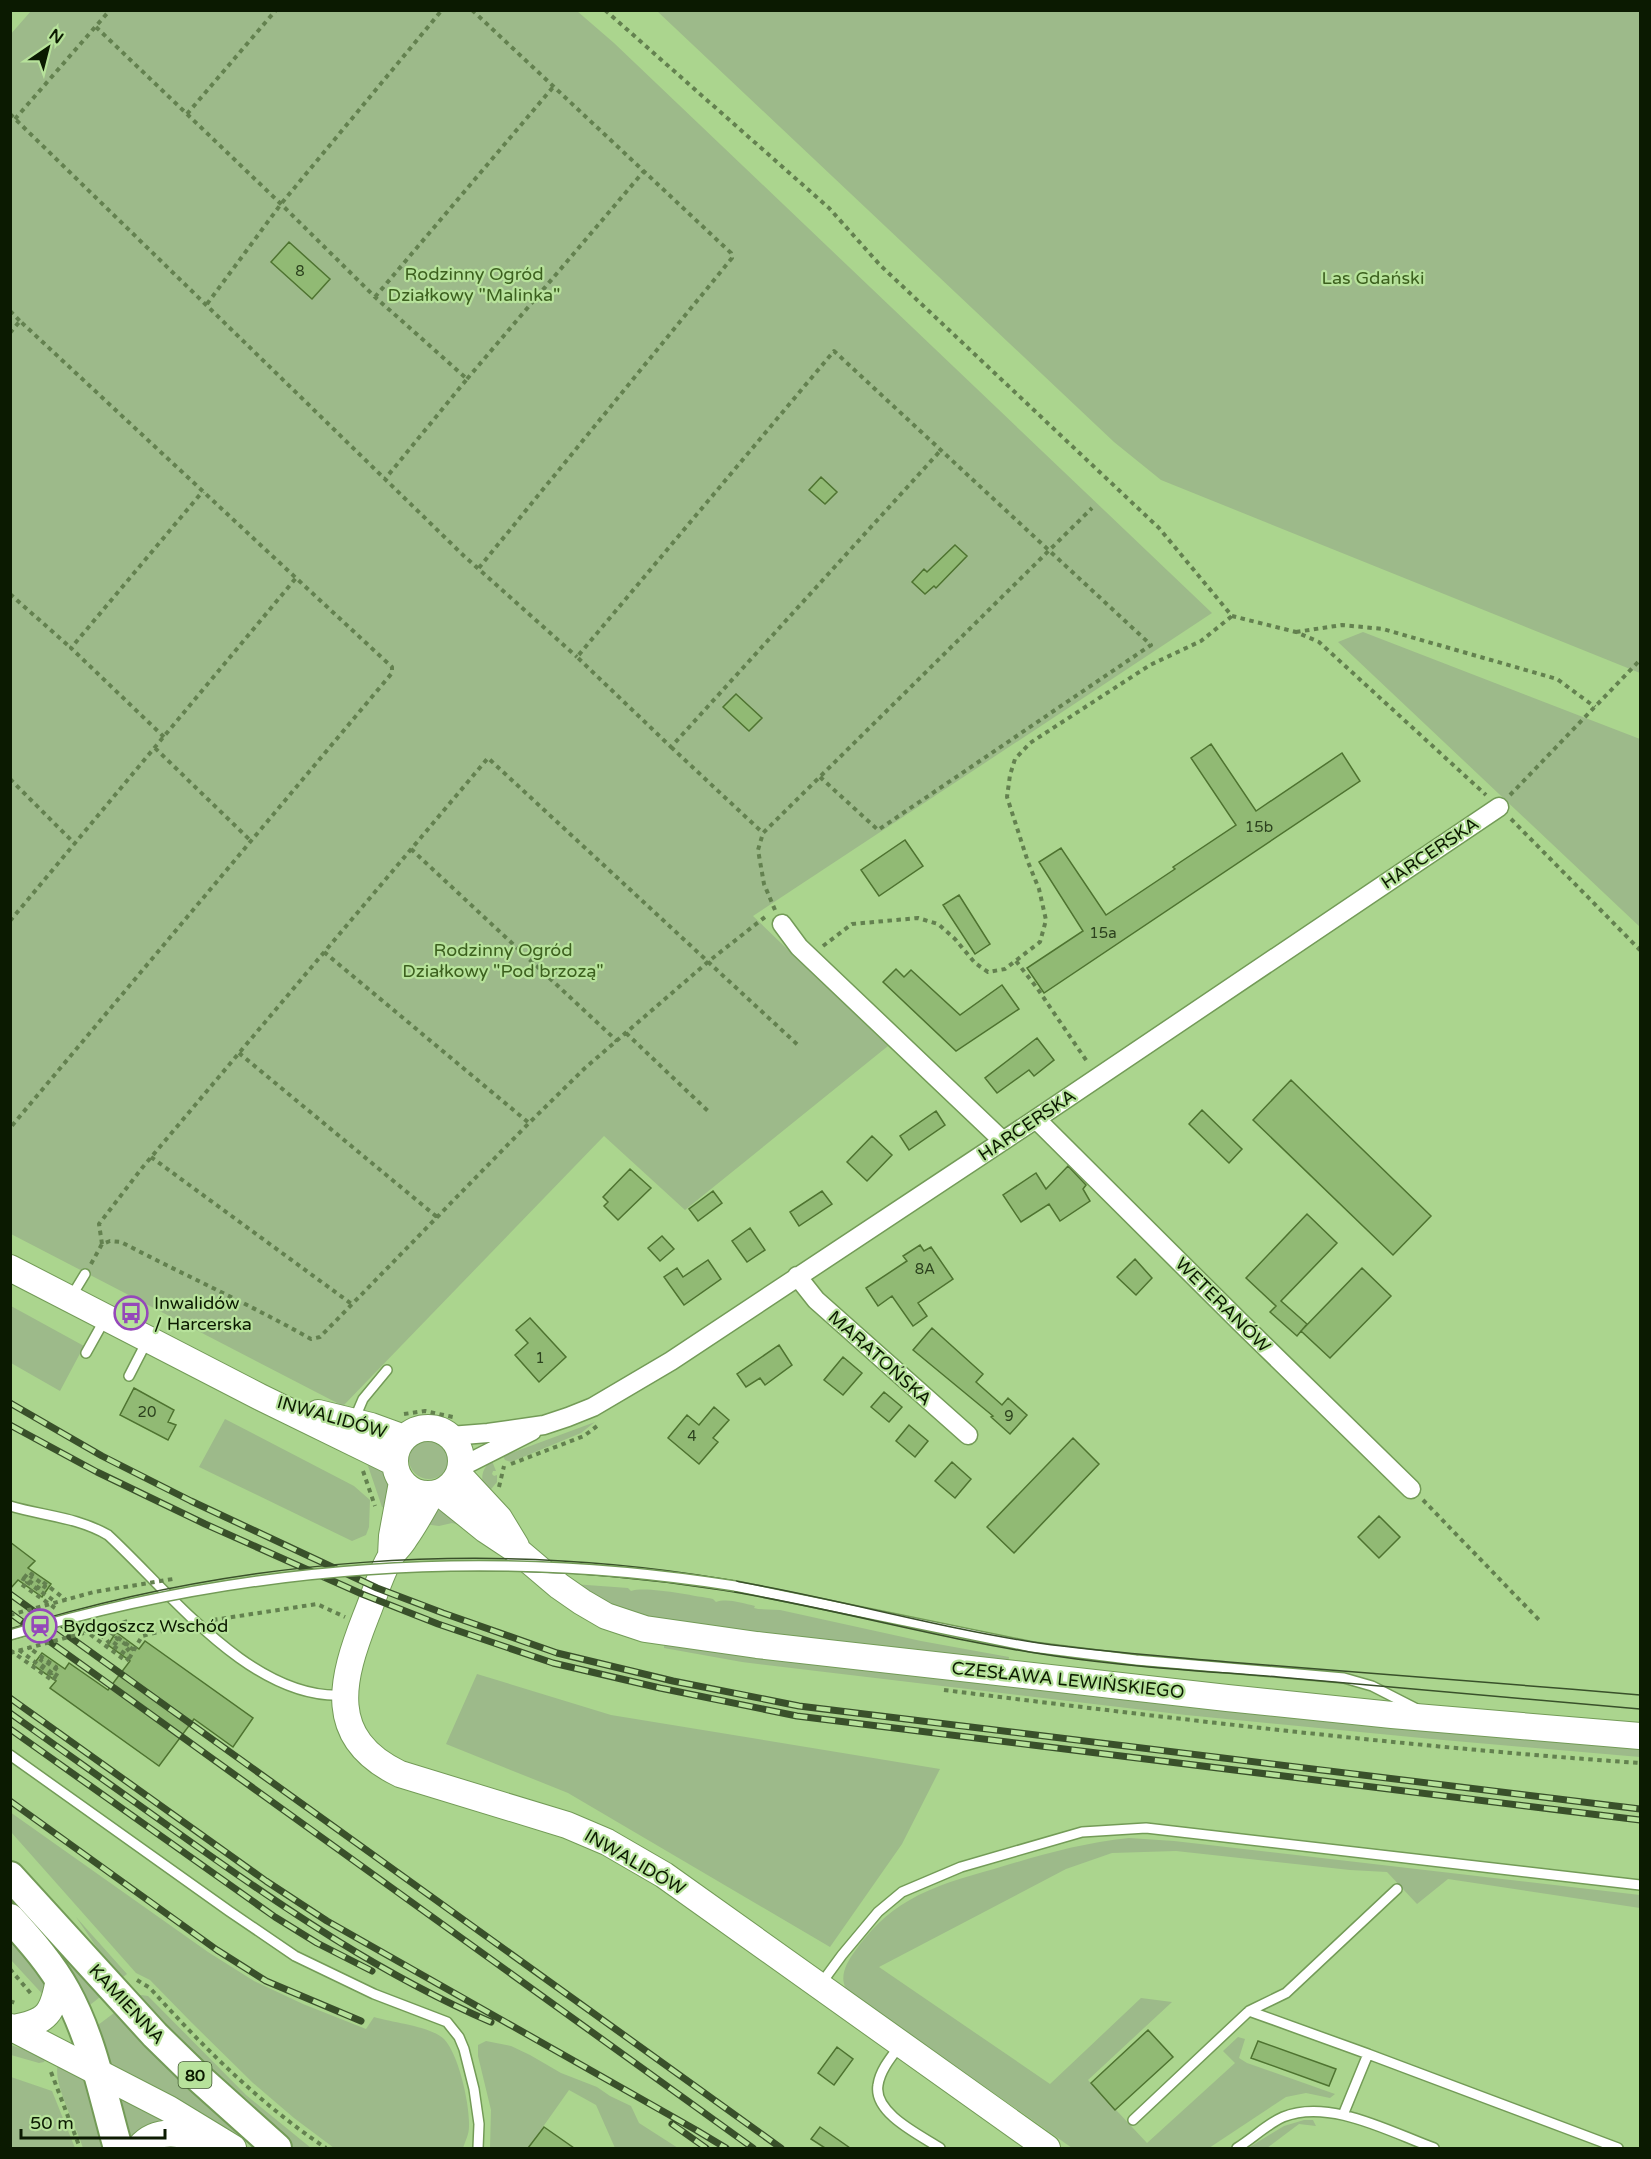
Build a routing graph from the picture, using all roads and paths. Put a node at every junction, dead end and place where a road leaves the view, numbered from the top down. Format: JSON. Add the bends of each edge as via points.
{"nodes":[{"id":1,"x":111,"y":10,"type":"edge"},
{"id":2,"x":276,"y":10,"type":"edge"},
{"id":3,"x":442,"y":10,"type":"edge"},
{"id":4,"x":472,"y":10,"type":"edge"},
{"id":5,"x":605,"y":10,"type":"edge"},
{"id":6,"x":96,"y":27,"type":"junction"},
{"id":7,"x":554,"y":86,"type":"junction"},
{"id":8,"x":10,"y":114,"type":"edge"},
{"id":9,"x":188,"y":114,"type":"junction"},
{"id":10,"x":15,"y":119,"type":"junction"},
{"id":11,"x":644,"y":171,"type":"junction"},
{"id":12,"x":281,"y":204,"type":"junction"},
{"id":13,"x":375,"y":297,"type":"junction"},
{"id":14,"x":207,"y":304,"type":"junction"},
{"id":15,"x":10,"y":311,"type":"edge"},
{"id":16,"x":20,"y":321,"type":"junction"},
{"id":17,"x":10,"y":333,"type":"edge"},
{"id":18,"x":467,"y":379,"type":"junction"},
{"id":19,"x":941,"y":450,"type":"junction"},
{"id":20,"x":386,"y":479,"type":"junction"},
{"id":21,"x":203,"y":491,"type":"junction"},
{"id":22,"x":1092,"y":508,"type":"dead end"},
{"id":23,"x":1050,"y":551,"type":"junction"},
{"id":24,"x":478,"y":569,"type":"junction"},
{"id":25,"x":296,"y":578,"type":"junction"},
{"id":26,"x":10,"y":594,"type":"edge"},
{"id":27,"x":1232,"y":616,"type":"junction"},
{"id":28,"x":1296,"y":632,"type":"junction"},
{"id":29,"x":71,"y":648,"type":"junction"},
{"id":30,"x":577,"y":657,"type":"junction"},
{"id":31,"x":1641,"y":660,"type":"edge"},
{"id":32,"x":1595,"y":707,"type":"junction"},
{"id":33,"x":164,"y":737,"type":"junction"},
{"id":34,"x":670,"y":747,"type":"junction"},
{"id":35,"x":155,"y":748,"type":"junction"},
{"id":36,"x":820,"y":777,"type":"junction"},
{"id":37,"x":10,"y":779,"type":"edge"},
{"id":38,"x":1499,"y":807,"type":"junction"},
{"id":39,"x":764,"y":833,"type":"junction"},
{"id":40,"x":252,"y":842,"type":"junction"},
{"id":41,"x":75,"y":844,"type":"junction"},
{"id":42,"x":411,"y":849,"type":"junction"},
{"id":43,"x":778,"y":917,"type":"junction"},
{"id":44,"x":10,"y":921,"type":"edge"},
{"id":45,"x":1641,"y":950,"type":"edge"},
{"id":46,"x":324,"y":952,"type":"junction"},
{"id":47,"x":811,"y":959,"type":"junction"},
{"id":48,"x":709,"y":961,"type":"junction"},
{"id":49,"x":1016,"y":961,"type":"junction"},
{"id":50,"x":626,"y":1033,"type":"junction"},
{"id":51,"x":617,"y":1041,"type":"junction"},
{"id":52,"x":799,"y":1046,"type":"dead end"},
{"id":53,"x":239,"y":1053,"type":"junction"},
{"id":54,"x":1098,"y":1078,"type":"junction"},
{"id":55,"x":709,"y":1112,"type":"dead end"},
{"id":56,"x":1036,"y":1119,"type":"junction"},
{"id":57,"x":529,"y":1123,"type":"junction"},
{"id":58,"x":10,"y":1128,"type":"edge"},
{"id":59,"x":1003,"y":1141,"type":"junction"},
{"id":60,"x":151,"y":1157,"type":"junction"},
{"id":61,"x":437,"y":1218,"type":"junction"},
{"id":62,"x":102,"y":1244,"type":"junction"},
{"id":63,"x":10,"y":1268,"type":"edge"},
{"id":64,"x":85,"y":1274,"type":"joint"},
{"id":65,"x":797,"y":1276,"type":"junction"},
{"id":66,"x":70,"y":1299,"type":"junction"},
{"id":67,"x":353,"y":1305,"type":"junction"},
{"id":68,"x":106,"y":1317,"type":"junction"},
{"id":69,"x":148,"y":1339,"type":"junction"},
{"id":70,"x":86,"y":1353,"type":"dead end"},
{"id":71,"x":387,"y":1370,"type":"dead end"},
{"id":72,"x":129,"y":1376,"type":"dead end"},
{"id":73,"x":260,"y":1396,"type":"junction"},
{"id":74,"x":353,"y":1422,"type":"junction"},
{"id":75,"x":603,"y":1422,"type":"dead end"},
{"id":76,"x":544,"y":1425,"type":"junction"},
{"id":77,"x":968,"y":1435,"type":"dead end"},
{"id":78,"x":450,"y":1436,"type":"junction"},
{"id":79,"x":404,"y":1438,"type":"junction"},
{"id":80,"x":460,"y":1471,"type":"junction"},
{"id":81,"x":398,"y":1472,"type":"junction"},
{"id":82,"x":1411,"y":1489,"type":"joint"},
{"id":83,"x":436,"y":1493,"type":"junction"},
{"id":84,"x":485,"y":1502,"type":"junction"},
{"id":85,"x":10,"y":1506,"type":"edge"},
{"id":86,"x":519,"y":1551,"type":"junction"},
{"id":87,"x":391,"y":1556,"type":"junction"},
{"id":88,"x":24,"y":1578,"type":"dead end"},
{"id":89,"x":176,"y":1579,"type":"dead end"},
{"id":90,"x":30,"y":1582,"type":"dead end"},
{"id":91,"x":66,"y":1600,"type":"junction"},
{"id":92,"x":56,"y":1602,"type":"junction"},
{"id":93,"x":10,"y":1615,"type":"edge"},
{"id":94,"x":351,"y":1620,"type":"dead end"},
{"id":95,"x":131,"y":1621,"type":"dead end"},
{"id":96,"x":1542,"y":1622,"type":"dead end"},
{"id":97,"x":198,"y":1623,"type":"junction"},
{"id":98,"x":103,"y":1627,"type":"junction"},
{"id":99,"x":93,"y":1629,"type":"junction"},
{"id":100,"x":10,"y":1635,"type":"edge"},
{"id":101,"x":28,"y":1647,"type":"junction"},
{"id":102,"x":19,"y":1650,"type":"junction"},
{"id":103,"x":135,"y":1650,"type":"junction"},
{"id":104,"x":10,"y":1652,"type":"edge"},
{"id":105,"x":55,"y":1677,"type":"junction"},
{"id":106,"x":969,"y":1694,"type":"dead end"},
{"id":107,"x":344,"y":1695,"type":"junction"},
{"id":108,"x":1430,"y":1718,"type":"junction"},
{"id":109,"x":1641,"y":1736,"type":"edge"},
{"id":110,"x":10,"y":1755,"type":"edge"},
{"id":111,"x":1641,"y":1763,"type":"edge"},
{"id":112,"x":10,"y":1876,"type":"edge"},
{"id":113,"x":1641,"y":1885,"type":"edge"},
{"id":114,"x":1397,"y":1889,"type":"dead end"},
{"id":115,"x":10,"y":1918,"type":"edge"},
{"id":116,"x":10,"y":1969,"type":"edge"},
{"id":117,"x":59,"y":1979,"type":"junction"},
{"id":118,"x":138,"y":1980,"type":"dead end"},
{"id":119,"x":820,"y":1986,"type":"junction"},
{"id":120,"x":34,"y":1999,"type":"dead end"},
{"id":121,"x":1249,"y":2012,"type":"junction"},
{"id":122,"x":12,"y":2027,"type":"edge"},
{"id":123,"x":901,"y":2044,"type":"junction"},
{"id":124,"x":1368,"y":2054,"type":"junction"},
{"id":125,"x":52,"y":2066,"type":"dead end"},
{"id":126,"x":98,"y":2071,"type":"junction"},
{"id":127,"x":1343,"y":2115,"type":"junction"},
{"id":128,"x":1133,"y":2120,"type":"dead end"},
{"id":129,"x":80,"y":2148,"type":"edge"},
{"id":130,"x":118,"y":2148,"type":"edge"},
{"id":131,"x":139,"y":2148,"type":"edge"},
{"id":132,"x":232,"y":2148,"type":"edge"},
{"id":133,"x":277,"y":2148,"type":"edge"},
{"id":134,"x":326,"y":2148,"type":"edge"},
{"id":135,"x":478,"y":2148,"type":"edge"},
{"id":136,"x":940,"y":2148,"type":"edge"},
{"id":137,"x":1047,"y":2148,"type":"edge"},
{"id":138,"x":1237,"y":2148,"type":"edge"},
{"id":139,"x":1434,"y":2148,"type":"edge"},
{"id":140,"x":1618,"y":2148,"type":"edge"}],
"edges":[{"from":1,"to":6,"type":"path"},
{"from":2,"to":9,"type":"path"},
{"from":3,"to":12,"type":"path"},
{"from":4,"to":7,"type":"path"},
{"from":5,"to":27,"type":"path","via":[[829,208],[880,265],[1159,528]]},
{"from":6,"to":9,"type":"path"},
{"from":6,"to":10,"type":"path"},
{"from":7,"to":11,"type":"path"},
{"from":7,"to":13,"type":"path"},
{"from":8,"to":10,"type":"path"},
{"from":9,"to":12,"type":"path"},
{"from":10,"to":14,"type":"path"},
{"from":11,"to":18,"type":"path"},
{"from":11,"to":24,"type":"path","via":[[732,258]]},
{"from":12,"to":13,"type":"path"},
{"from":12,"to":14,"type":"path"},
{"from":13,"to":18,"type":"path"},
{"from":14,"to":20,"type":"path"},
{"from":15,"to":16,"type":"path"},
{"from":16,"to":17,"type":"path"},
{"from":16,"to":21,"type":"path"},
{"from":18,"to":20,"type":"path"},
{"from":19,"to":23,"type":"path"},
{"from":19,"to":30,"type":"path","via":[[834,351]]},
{"from":19,"to":34,"type":"path"},
{"from":20,"to":24,"type":"path"},
{"from":21,"to":25,"type":"path"},
{"from":21,"to":29,"type":"path"},
{"from":22,"to":23,"type":"path"},
{"from":23,"to":36,"type":"path"},
{"from":23,"to":36,"type":"path","via":[[1151,645],[878,830]]},
{"from":24,"to":30,"type":"path"},
{"from":25,"to":33,"type":"path"},
{"from":25,"to":40,"type":"path","via":[[392,667],[392,673]]},
{"from":26,"to":29,"type":"path"},
{"from":27,"to":28,"type":"path"},
{"from":27,"to":49,"type":"path","via":[[1201,641],[1150,665],[1030,743],[1015,759],[1007,796],[1040,889],[1046,920],[1040,942]]},
{"from":28,"to":32,"type":"path","via":[[1342,625],[1383,629],[1557,679]]},
{"from":28,"to":38,"type":"path","via":[[1319,642]]},
{"from":29,"to":33,"type":"path"},
{"from":30,"to":34,"type":"path"},
{"from":31,"to":32,"type":"path"},
{"from":32,"to":38,"type":"path"},
{"from":33,"to":35,"type":"path"},
{"from":34,"to":39,"type":"path"},
{"from":35,"to":40,"type":"path"},
{"from":35,"to":41,"type":"path"},
{"from":36,"to":39,"type":"path"},
{"from":37,"to":41,"type":"path"},
{"from":38,"to":45,"type":"path"},
{"from":38,"to":54,"type":"street","name":"HARCERSKA"},
{"from":39,"to":43,"type":"path","via":[[758,850],[764,884]]},
{"from":40,"to":58,"type":"path"},
{"from":41,"to":44,"type":"path"},
{"from":42,"to":46,"type":"path"},
{"from":42,"to":48,"type":"path","via":[[488,758]]},
{"from":42,"to":51,"type":"path"},
{"from":43,"to":47,"type":"street"},
{"from":43,"to":48,"type":"path"},
{"from":46,"to":53,"type":"path"},
{"from":46,"to":57,"type":"path"},
{"from":47,"to":49,"type":"path","via":[[852,924],[918,918],[938,924],[988,972],[1005,969]]},
{"from":47,"to":59,"type":"street"},
{"from":48,"to":50,"type":"path"},
{"from":48,"to":52,"type":"path"},
{"from":49,"to":54,"type":"path"},
{"from":50,"to":51,"type":"path"},
{"from":50,"to":55,"type":"path"},
{"from":51,"to":57,"type":"path"},
{"from":53,"to":60,"type":"path"},
{"from":53,"to":61,"type":"path"},
{"from":54,"to":56,"type":"street","name":"HARCERSKA"},
{"from":56,"to":59,"type":"street","name":"HARCERSKA"},
{"from":56,"to":82,"type":"street","name":"WETERANÓW"},
{"from":57,"to":61,"type":"path"},
{"from":59,"to":65,"type":"street","name":"HARCERSKA"},
{"from":60,"to":62,"type":"path","via":[[99,1224]]},
{"from":60,"to":67,"type":"path"},
{"from":61,"to":67,"type":"path"},
{"from":62,"to":64,"type":"path"},
{"from":62,"to":67,"type":"path","via":[[121,1242],[311,1339],[328,1331]]},
{"from":63,"to":66,"type":"street","name":"INWALIDÓW"},
{"from":64,"to":66,"type":"lane"},
{"from":65,"to":76,"type":"street","name":"HARCERSKA","via":[[671,1361],[592,1407]]},
{"from":65,"to":77,"type":"street","name":"MARATOŃSKA","via":[[816,1300]]},
{"from":66,"to":68,"type":"street","name":"INWALIDÓW"},
{"from":68,"to":69,"type":"street","name":"INWALIDÓW"},
{"from":68,"to":70,"type":"lane"},
{"from":69,"to":72,"type":"lane"},
{"from":69,"to":73,"type":"street","name":"INWALIDÓW"},
{"from":71,"to":74,"type":"lane","via":[[363,1399]]},
{"from":73,"to":74,"type":"street","name":"INWALIDÓW"},
{"from":73,"to":81,"type":"street","name":"INWALIDÓW"},
{"from":74,"to":79,"type":"street","name":"INWALIDÓW"},
{"from":75,"to":84,"type":"path","via":[[584,1436],[503,1466],[498,1488]]},
{"from":76,"to":78,"type":"street","name":"HARCERSKA"},
{"from":76,"to":80,"type":"street","name":"HARCERSKA"},
{"from":78,"to":79,"type":"street","via":[[430,1428],[419,1429]]},
{"from":78,"to":80,"type":"street","via":[[461,1455]]},
{"from":79,"to":81,"type":"street","via":[[396,1451]]},
{"from":80,"to":83,"type":"street","via":[[448,1488]]},
{"from":80,"to":84,"type":"street","name":"CZESŁAWA LEWIŃSKIEGO"},
{"from":81,"to":83,"type":"street","via":[[413,1491]]},
{"from":81,"to":87,"type":"street","name":"INWALIDÓW"},
{"from":82,"to":96,"type":"path"},
{"from":83,"to":86,"type":"street","name":"CZESŁAWA LEWIŃSKIEGO"},
{"from":83,"to":87,"type":"street","name":"INWALIDÓW"},
{"from":84,"to":86,"type":"street","name":"CZESŁAWA LEWIŃSKIEGO"},
{"from":85,"to":97,"type":"lane","via":[[83,1522],[108,1535]]},
{"from":86,"to":108,"type":"street","name":"CZESŁAWA LEWIŃSKIEGO","via":[[559,1586],[606,1616],[667,1634]]},
{"from":87,"to":107,"type":"street","name":"INWALIDÓW","via":[[359,1636]]},
{"from":88,"to":91,"type":"path","via":[[28,1572]]},
{"from":89,"to":91,"type":"path","bridge":true},
{"from":90,"to":92,"type":"path","via":[[42,1590],[45,1586],[32,1576],[27,1582]]},
{"from":91,"to":92,"type":"path","bridge":true},
{"from":92,"to":93,"type":"path","bridge":true},
{"from":94,"to":97,"type":"path","via":[[314,1604]]},
{"from":95,"to":98,"type":"path","bridge":true},
{"from":97,"to":103,"type":"path","via":[[142,1636]]},
{"from":97,"to":107,"type":"lane","via":[[241,1660],[290,1687],[328,1696]]},
{"from":98,"to":99,"type":"path","bridge":true},
{"from":98,"to":103,"type":"path","via":[[130,1647],[127,1653],[113,1642],[116,1638],[119,1640],[127,1646],[132,1650]]},
{"from":99,"to":101,"type":"path","bridge":true},
{"from":99,"to":103,"type":"path","via":[[130,1657]]},
{"from":100,"to":108,"type":"lane","bridge":true,"via":[[135,1601],[294,1575],[462,1565],[548,1567],[735,1586],[1042,1649],[1344,1678],[1372,1686]]},
{"from":101,"to":102,"type":"path","bridge":true},
{"from":101,"to":105,"type":"path","via":[[56,1667],[52,1673],[39,1663],[42,1659],[53,1667],[57,1670],[59,1671]]},
{"from":102,"to":104,"type":"path","bridge":true},
{"from":102,"to":105,"type":"path"},
{"from":104,"to":105,"type":"path","via":[[53,1681]]},
{"from":106,"to":111,"type":"path","via":[[1185,1720]]},
{"from":107,"to":119,"type":"street","name":"INWALIDÓW","via":[[346,1715],[357,1738],[367,1752],[388,1768],[567,1824],[608,1842],[664,1875]]},
{"from":108,"to":109,"type":"street","name":"CZESŁAWA LEWIŃSKIEGO"},
{"from":110,"to":135,"type":"lane","via":[[295,1956],[374,1994],[447,2022],[464,2049],[474,2089]]},
{"from":112,"to":133,"type":"main road","name":"KAMIENNA","number":"80","via":[[154,2035]]},
{"from":113,"to":119,"type":"lane","via":[[1146,1828],[1082,1832],[961,1867],[902,1892],[878,1912]]},
{"from":114,"to":121,"type":"lane","via":[[1287,1993]]},
{"from":115,"to":117,"type":"main road","name":"KAMIENNA"},
{"from":116,"to":120,"type":"path"},
{"from":117,"to":122,"type":"street","via":[[56,1998],[46,2016],[32,2025]]},
{"from":117,"to":126,"type":"main road","name":"KAMIENNA"},
{"from":118,"to":134,"type":"path","via":[[281,2115]]},
{"from":119,"to":123,"type":"street","name":"INWALIDÓW"},
{"from":121,"to":124,"type":"lane"},
{"from":121,"to":128,"type":"lane"},
{"from":122,"to":126,"type":"street"},
{"from":123,"to":136,"type":"lane","via":[[884,2069],[878,2100],[889,2114]]},
{"from":123,"to":137,"type":"street","name":"INWALIDÓW"},
{"from":124,"to":127,"type":"lane"},
{"from":124,"to":140,"type":"lane"},
{"from":125,"to":129,"type":"path"},
{"from":126,"to":130,"type":"main road","name":"KAMIENNA"},
{"from":126,"to":132,"type":"street"},
{"from":127,"to":138,"type":"lane","via":[[1317,2110],[1300,2112],[1282,2118]]},
{"from":127,"to":139,"type":"lane"},
{"from":131,"to":132,"type":"street","via":[[149,2139],[168,2133]]}]}
